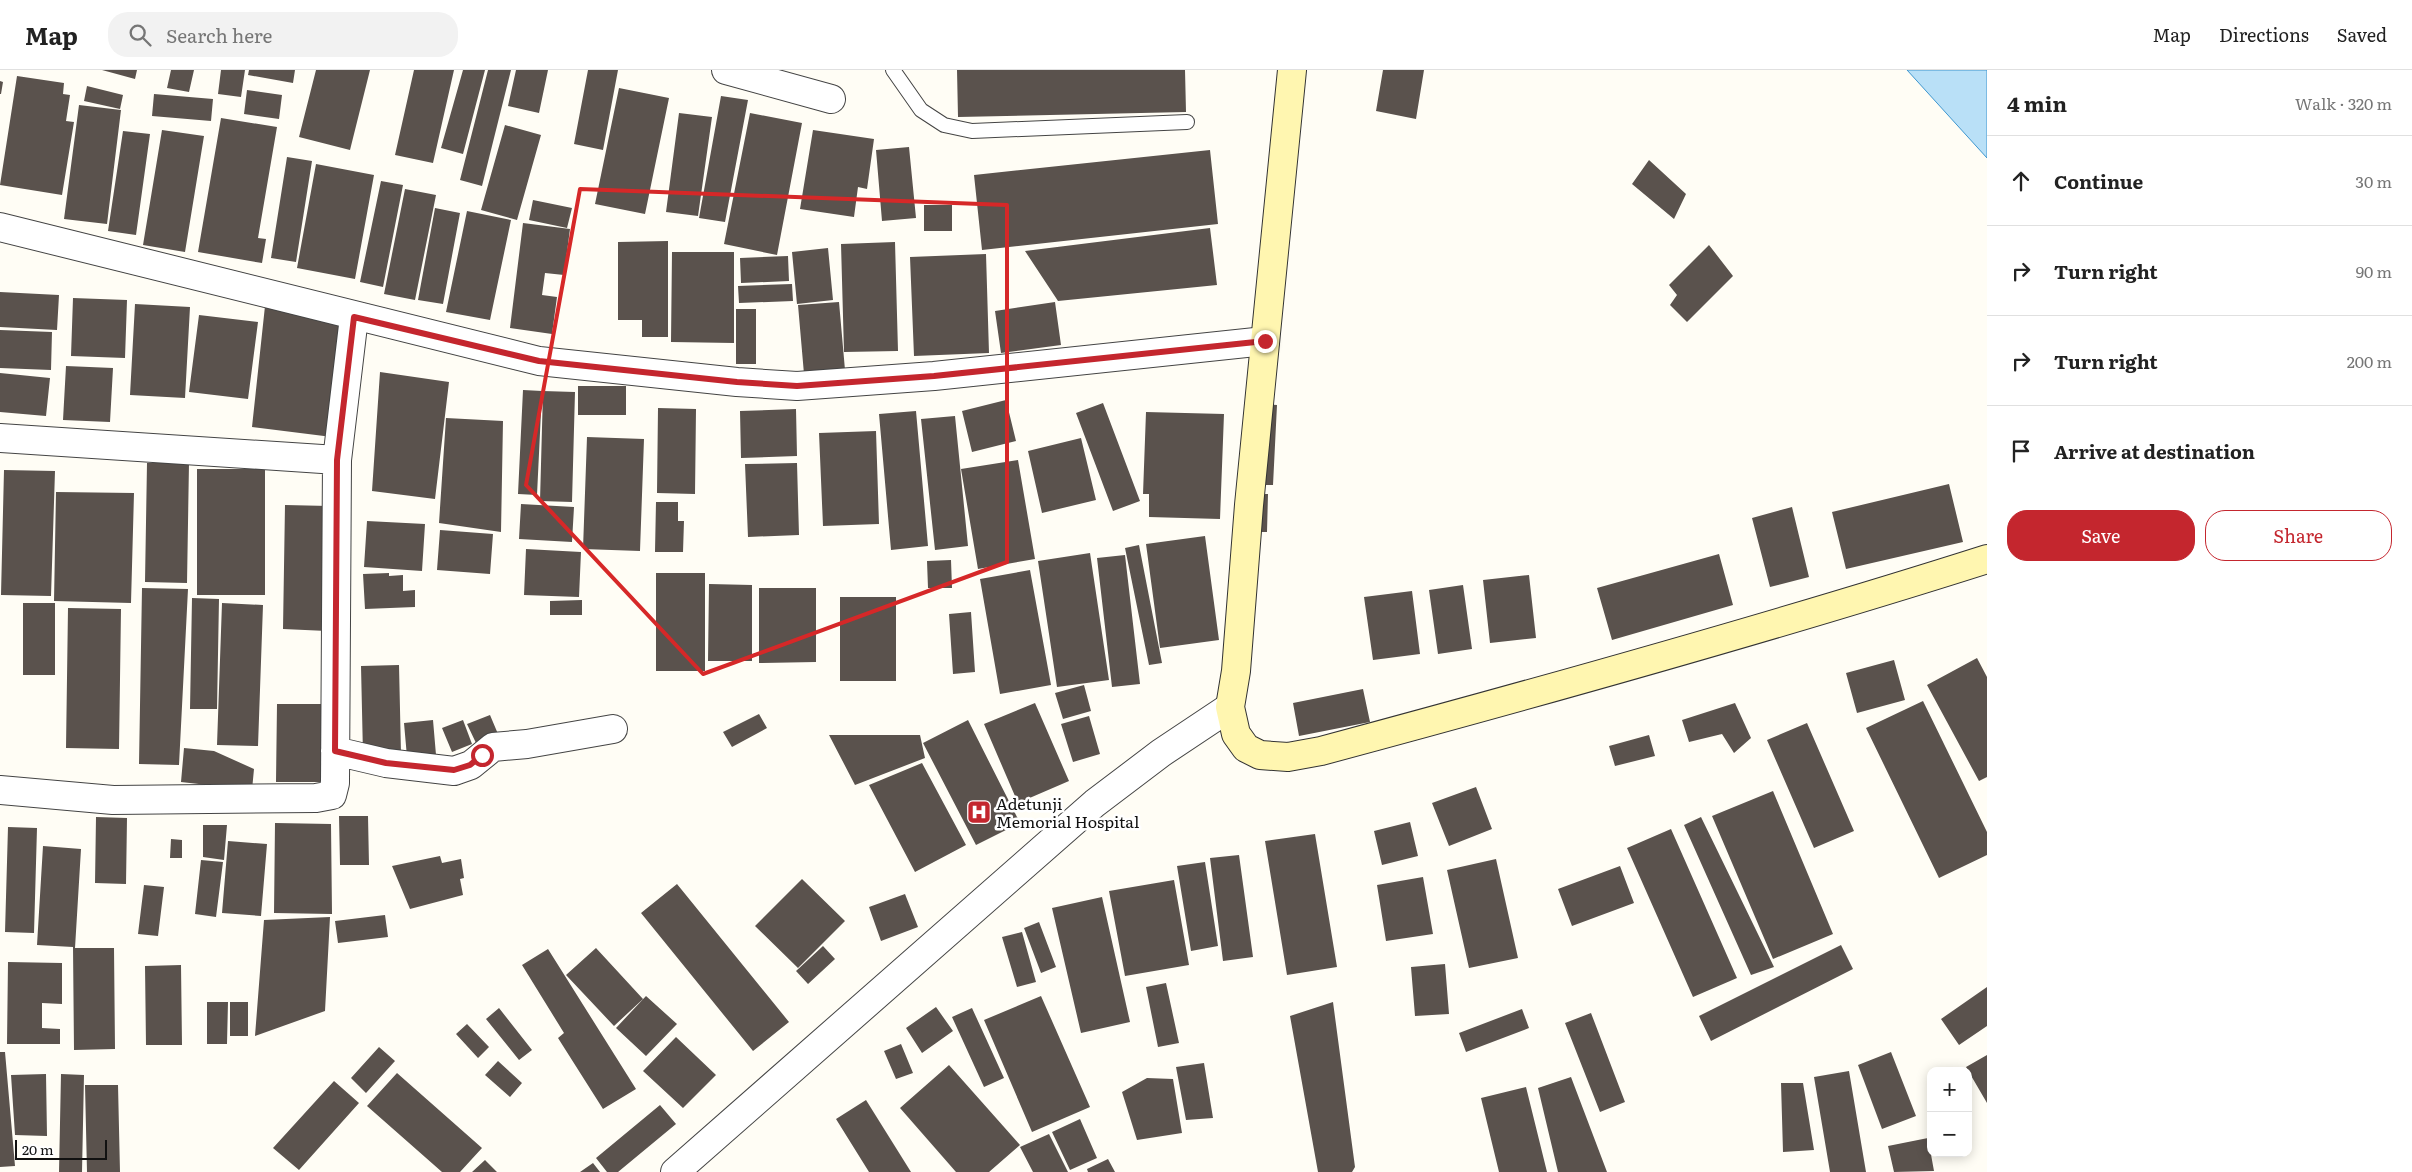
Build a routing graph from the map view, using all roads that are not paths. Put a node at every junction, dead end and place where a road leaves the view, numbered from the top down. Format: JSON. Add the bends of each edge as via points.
{"nodes":[{"id":1,"x":726,"y":70,"type":"edge"},
{"id":2,"x":893,"y":70,"type":"edge"},
{"id":3,"x":1292,"y":70,"type":"edge"},
{"id":4,"x":831,"y":99,"type":"dead end"},
{"id":5,"x":1187,"y":122,"type":"dead end"},
{"id":6,"x":0,"y":227,"type":"edge"},
{"id":7,"x":354,"y":317,"type":"junction"},
{"id":8,"x":1265,"y":341,"type":"junction"},
{"id":9,"x":0,"y":438,"type":"edge"},
{"id":10,"x":337,"y":460,"type":"junction"},
{"id":11,"x":1987,"y":559,"type":"edge"},
{"id":12,"x":1230,"y":708,"type":"junction"},
{"id":13,"x":613,"y":729,"type":"dead end"},
{"id":14,"x":335,"y":751,"type":"junction"},
{"id":15,"x":0,"y":790,"type":"edge"},
{"id":16,"x":675,"y":1172,"type":"edge"}],
"edges":[{"from":1,"to":4,"type":"street"},
{"from":2,"to":5,"type":"lane","via":[[921,110],[944,125],[963,129]]},
{"from":3,"to":8,"type":"main road"},
{"from":6,"to":7,"type":"street"},
{"from":7,"to":8,"type":"street","via":[[539,361],[797,386],[934,376]]},
{"from":7,"to":10,"type":"street"},
{"from":8,"to":12,"type":"main road","via":[[1238,653]]},
{"from":9,"to":10,"type":"street"},
{"from":10,"to":14,"type":"street"},
{"from":11,"to":12,"type":"main road","via":[[1591,678],[1288,757],[1260,755],[1246,748],[1236,734]]},
{"from":12,"to":16,"type":"street","via":[[1095,803]]},
{"from":13,"to":14,"type":"street","via":[[493,747],[470,765],[454,770],[386,763]]},
{"from":14,"to":15,"type":"street","via":[[332,795],[316,798],[113,800]]}]}
